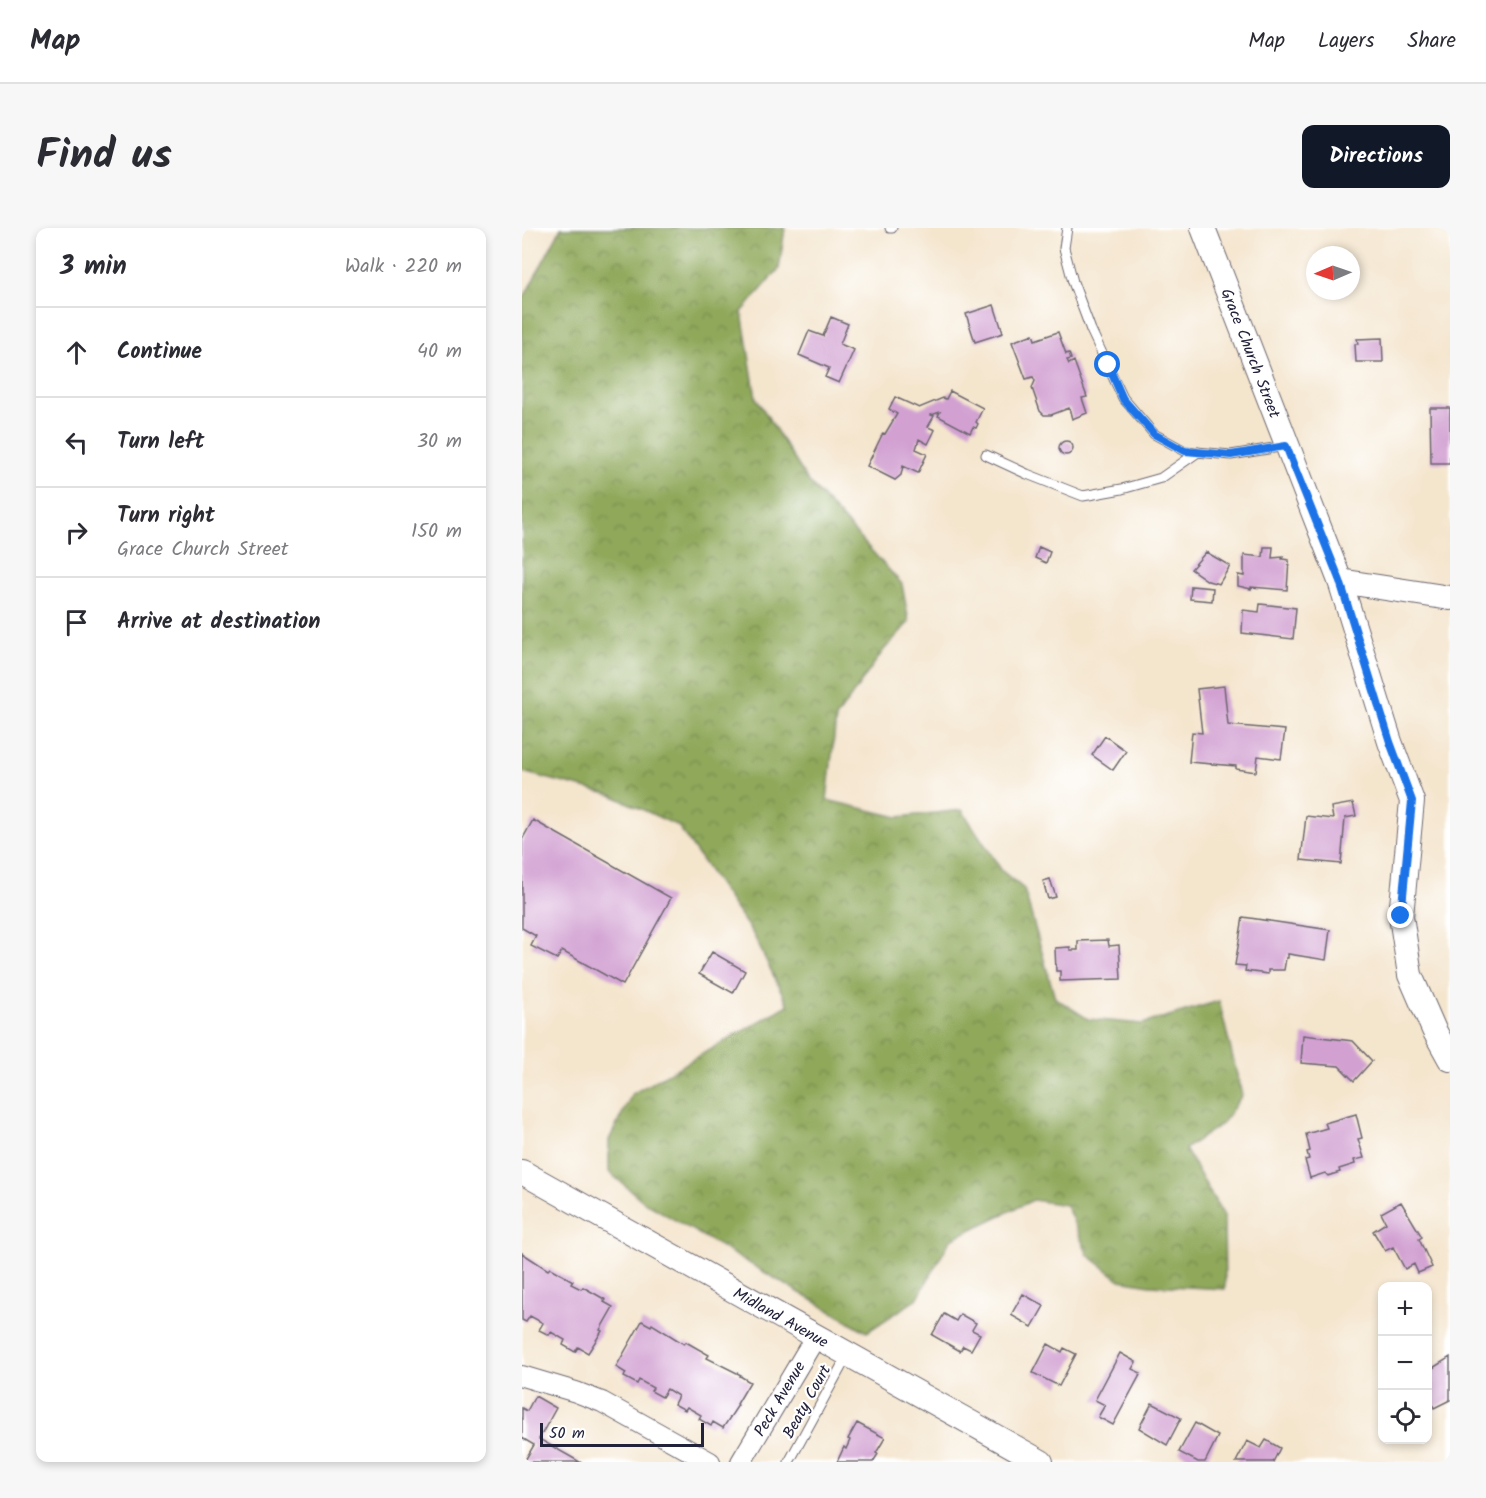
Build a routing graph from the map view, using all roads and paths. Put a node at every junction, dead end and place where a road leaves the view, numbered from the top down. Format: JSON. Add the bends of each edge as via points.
{"nodes":[{"id":1,"x":1067,"y":228,"type":"edge"},
{"id":2,"x":1203,"y":228,"type":"edge"},
{"id":3,"x":1286,"y":446,"type":"junction"},
{"id":4,"x":1198,"y":452,"type":"junction"},
{"id":5,"x":986,"y":455,"type":"dead end"},
{"id":6,"x":1340,"y":581,"type":"junction"},
{"id":7,"x":1450,"y":598,"type":"edge"},
{"id":8,"x":1450,"y":1059,"type":"edge"},
{"id":9,"x":522,"y":1172,"type":"edge"},
{"id":10,"x":816,"y":1336,"type":"junction"},
{"id":11,"x":849,"y":1354,"type":"junction"},
{"id":12,"x":522,"y":1376,"type":"edge"},
{"id":13,"x":710,"y":1462,"type":"edge"},
{"id":14,"x":741,"y":1462,"type":"edge"},
{"id":15,"x":789,"y":1462,"type":"edge"},
{"id":16,"x":1041,"y":1462,"type":"edge"}],
"edges":[{"from":1,"to":4,"type":"lane","via":[[1064,248],[1073,282],[1123,399],[1154,434],[1185,451]]},
{"from":2,"to":3,"type":"street","name":"Grace Church Street"},
{"from":3,"to":4,"type":"lane","via":[[1231,455]]},
{"from":3,"to":6,"type":"street","name":"Grace Church Street"},
{"from":4,"to":5,"type":"lane","via":[[1161,478],[1083,496]]},
{"from":6,"to":7,"type":"street"},
{"from":6,"to":8,"type":"street","name":"Grace Church Street","via":[[1412,801],[1401,916],[1410,975]]},
{"from":9,"to":10,"type":"street","name":"Midland Avenue"},
{"from":10,"to":11,"type":"street","name":"Midland Avenue"},
{"from":10,"to":14,"type":"street","name":"Peck Avenue"},
{"from":11,"to":15,"type":"lane","name":"Beaty Court"},
{"from":11,"to":16,"type":"street","name":"Midland Avenue"},
{"from":12,"to":13,"type":"street","via":[[602,1402]]}]}
